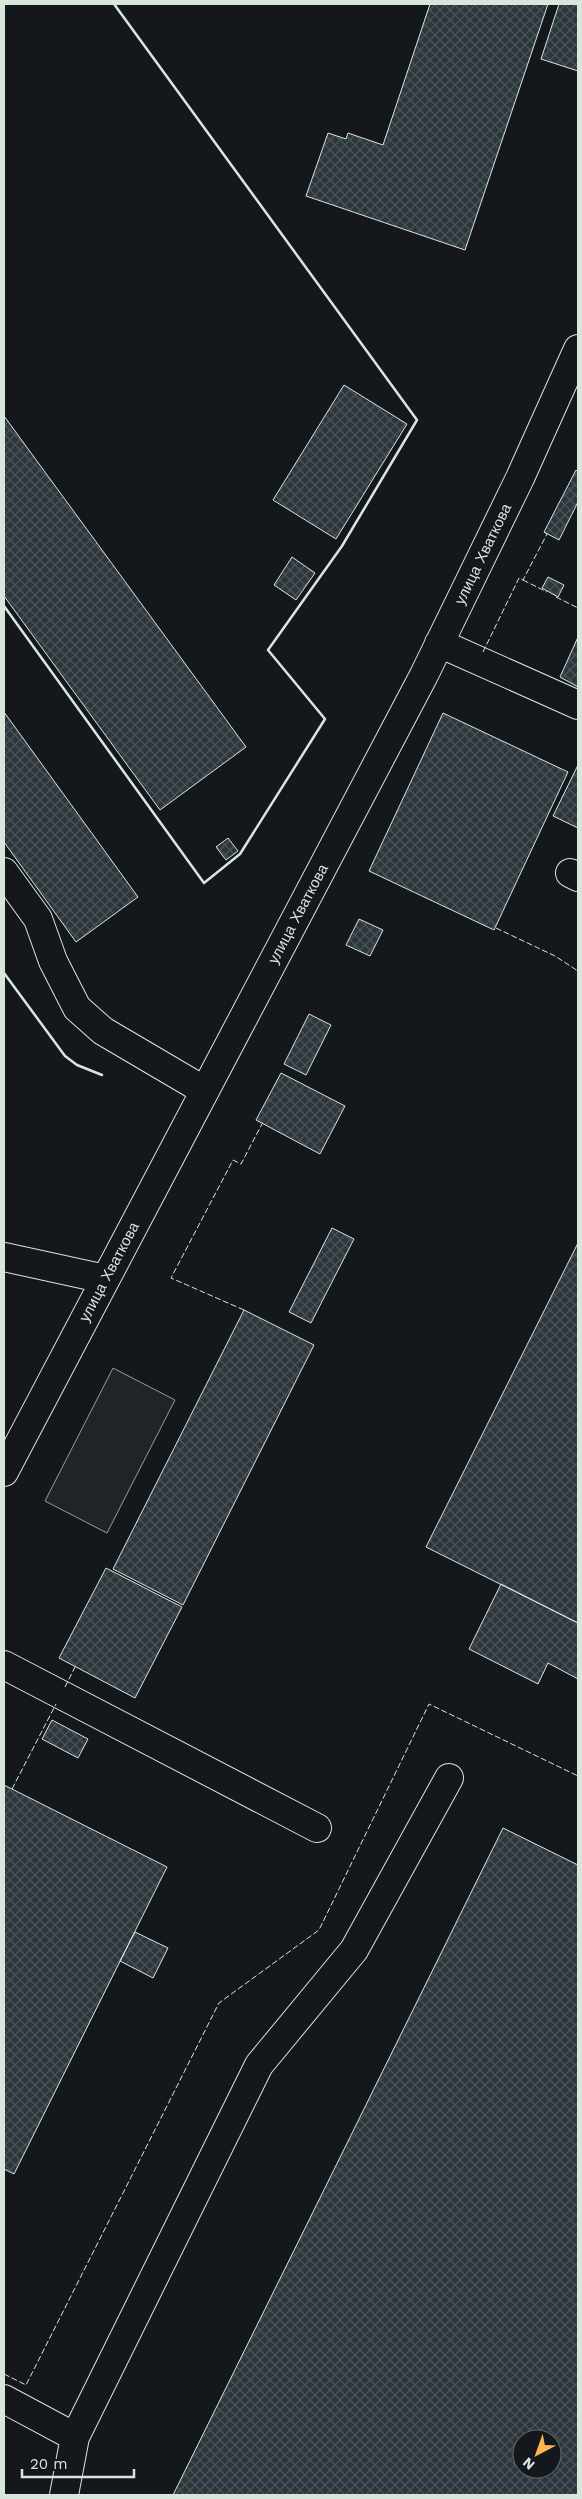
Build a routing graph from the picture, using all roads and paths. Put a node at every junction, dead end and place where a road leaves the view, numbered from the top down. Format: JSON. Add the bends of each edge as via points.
{"nodes":[{"id":1,"x":578,"y":349,"type":"edge"},
{"id":2,"x":440,"y":643,"type":"junction"},
{"id":3,"x":578,"y":705,"type":"edge"},
{"id":4,"x":4,"y":872,"type":"edge"},
{"id":5,"x":204,"y":1090,"type":"junction"},
{"id":6,"x":4,"y":1257,"type":"edge"},
{"id":7,"x":105,"y":1279,"type":"junction"},
{"id":8,"x":4,"y":1472,"type":"edge"},
{"id":9,"x":4,"y":1665,"type":"edge"},
{"id":10,"x":449,"y":1778,"type":"dead end"},
{"id":11,"x":316,"y":1828,"type":"dead end"},
{"id":12,"x":4,"y":2399,"type":"edge"},
{"id":13,"x":75,"y":2437,"type":"junction"},
{"id":14,"x":64,"y":2495,"type":"edge"}],
"edges":[{"from":1,"to":2,"type":"street","name":"улица Хваткова"},
{"from":2,"to":3,"type":"street"},
{"from":2,"to":5,"type":"street","name":"улица Хваткова"},
{"from":4,"to":5,"type":"street","via":[[38,920],[53,961],[78,1008],[104,1031]]},
{"from":5,"to":7,"type":"street","name":"улица Хваткова"},
{"from":6,"to":7,"type":"street"},
{"from":7,"to":8,"type":"street","name":"улица Хваткова"},
{"from":9,"to":11,"type":"street"},
{"from":10,"to":13,"type":"street","via":[[354,1950],[259,2065]]},
{"from":12,"to":13,"type":"street"},
{"from":13,"to":14,"type":"street"}]}
